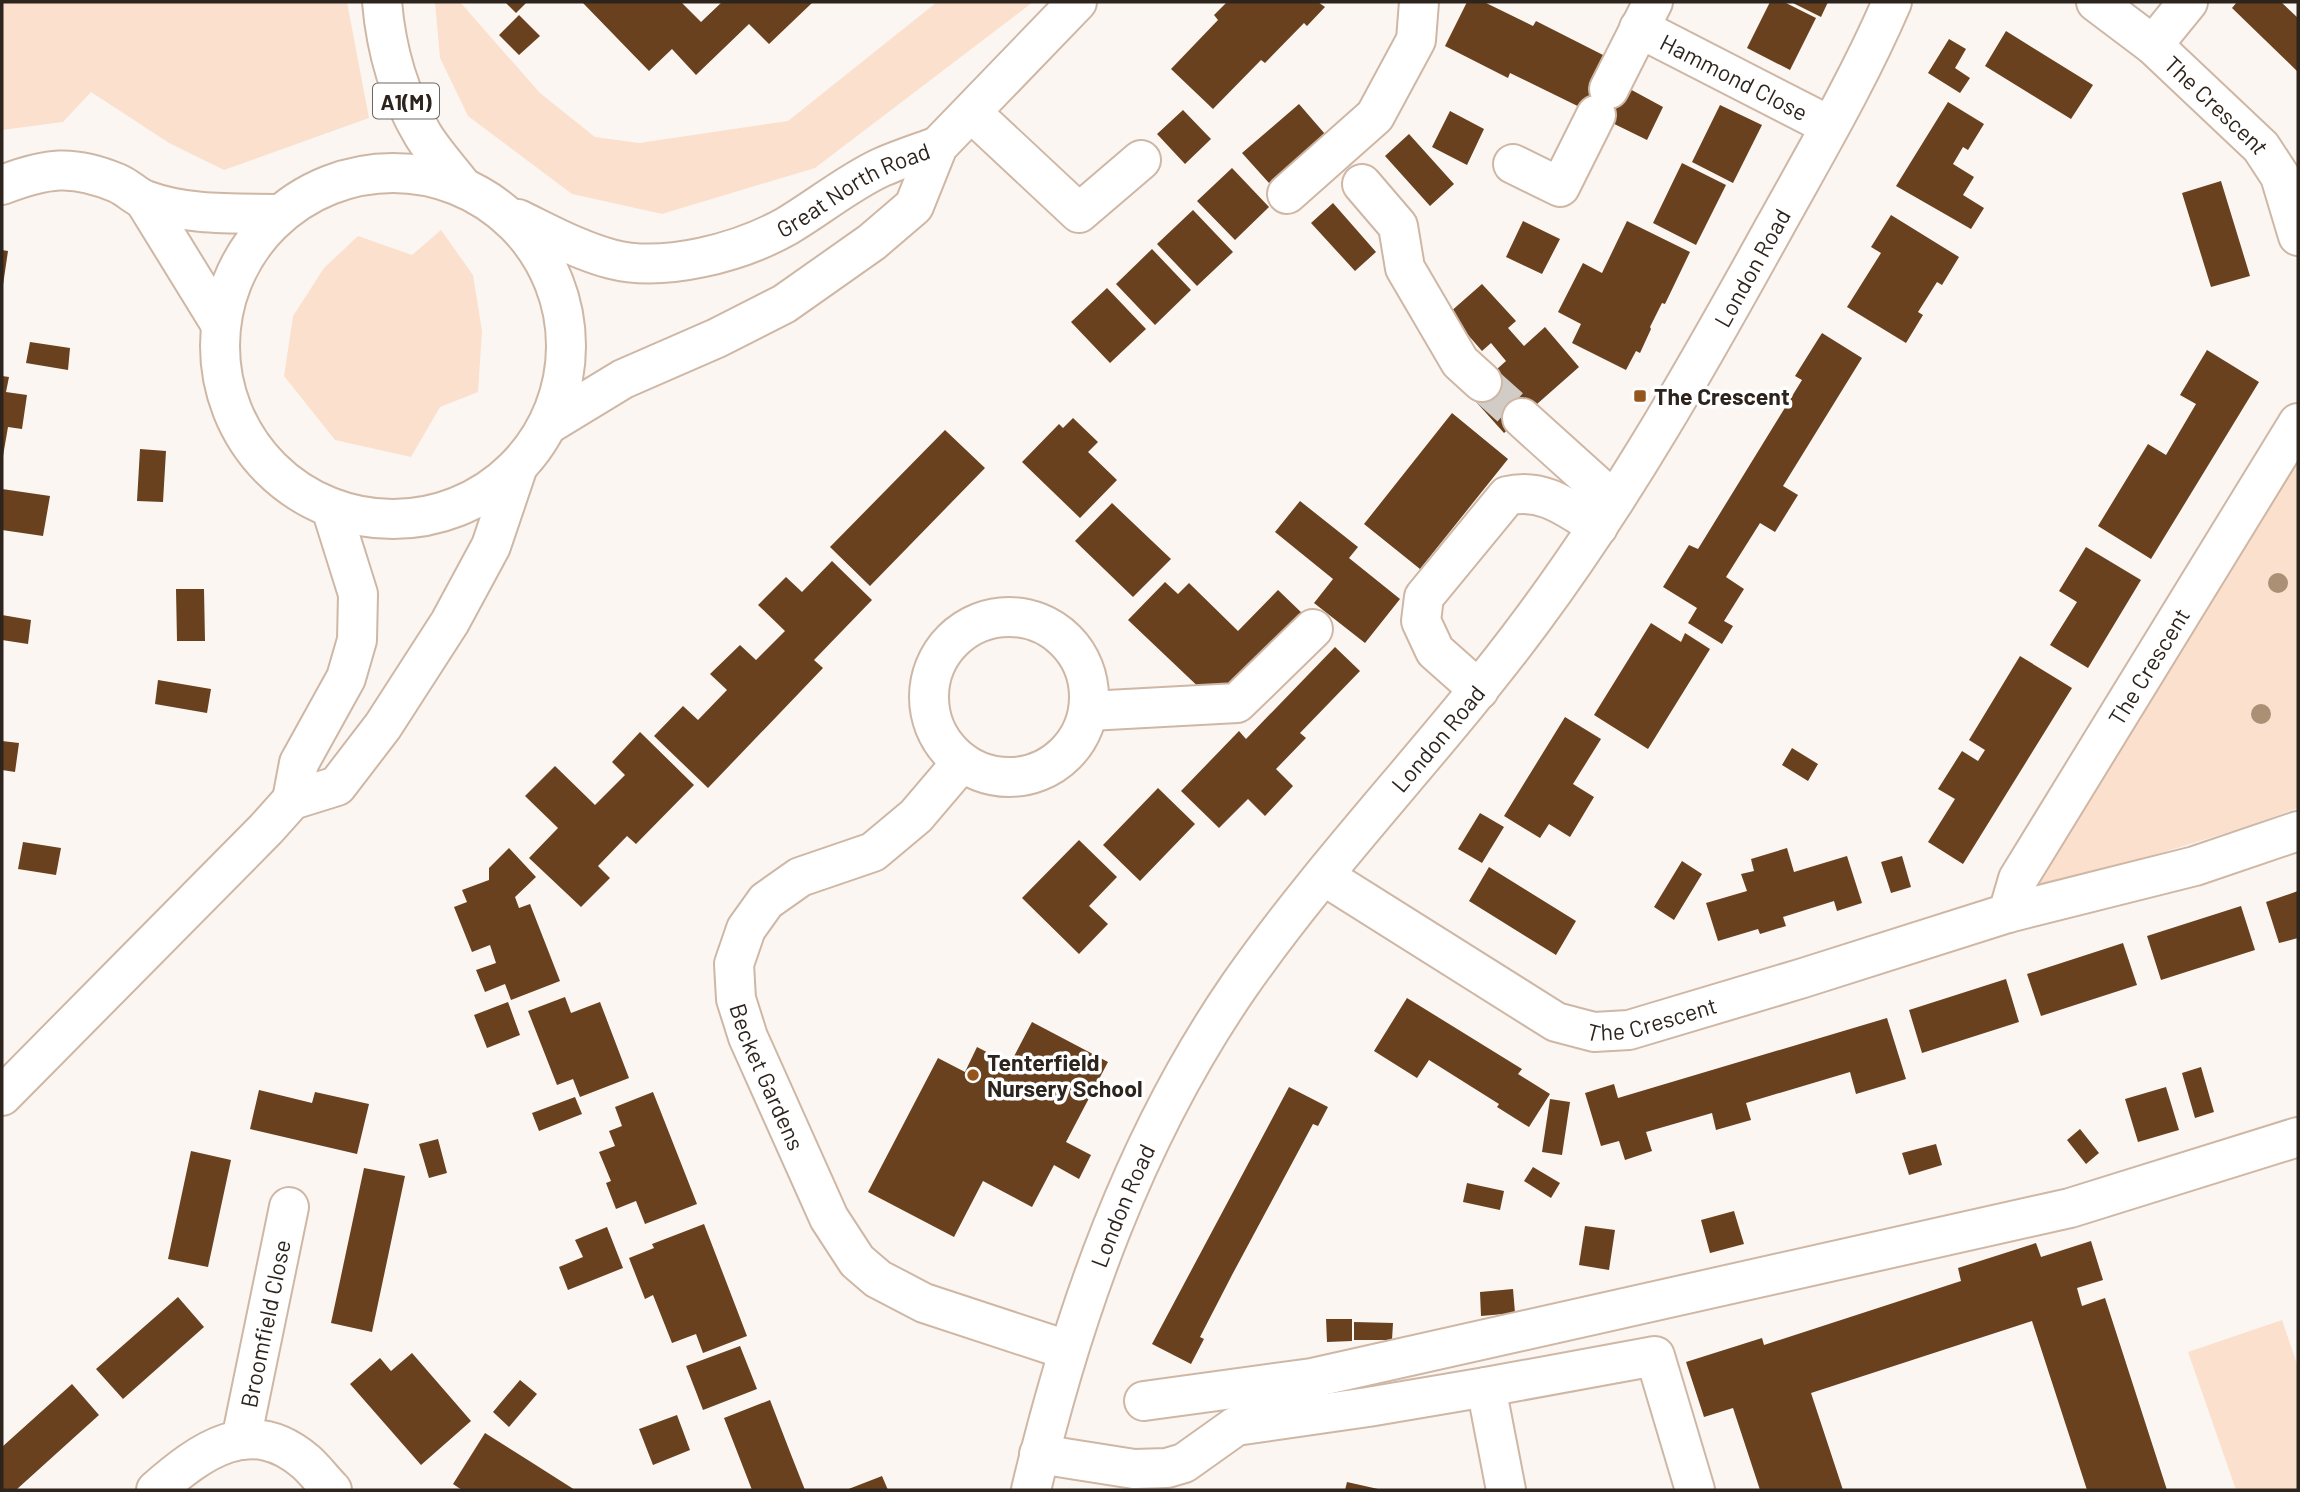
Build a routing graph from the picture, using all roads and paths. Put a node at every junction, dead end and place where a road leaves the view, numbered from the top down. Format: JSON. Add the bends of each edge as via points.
{"nodes":[{"id":1,"x":382,"y":2,"type":"edge"},
{"id":2,"x":1077,"y":2,"type":"edge"},
{"id":3,"x":1419,"y":2,"type":"edge"},
{"id":4,"x":1892,"y":2,"type":"edge"},
{"id":5,"x":2096,"y":2,"type":"edge"},
{"id":6,"x":2188,"y":2,"type":"edge"},
{"id":7,"x":1646,"y":15,"type":"edge"},
{"id":8,"x":2153,"y":45,"type":"junction"},
{"id":9,"x":972,"y":113,"type":"junction"},
{"id":10,"x":1830,"y":125,"type":"junction"},
{"id":11,"x":938,"y":146,"type":"junction"},
{"id":12,"x":1141,"y":160,"type":"dead end"},
{"id":13,"x":1513,"y":164,"type":"dead end"},
{"id":14,"x":1362,"y":184,"type":"dead end"},
{"id":15,"x":2,"y":185,"type":"edge"},
{"id":16,"x":462,"y":186,"type":"junction"},
{"id":17,"x":1287,"y":194,"type":"dead end"},
{"id":18,"x":144,"y":200,"type":"junction"},
{"id":19,"x":504,"y":211,"type":"junction"},
{"id":20,"x":280,"y":214,"type":"junction"},
{"id":21,"x":2298,"y":236,"type":"edge"},
{"id":22,"x":221,"y":325,"type":"junction"},
{"id":23,"x":1482,"y":382,"type":"tunnel mouth"},
{"id":24,"x":1522,"y":418,"type":"tunnel mouth"},
{"id":25,"x":2298,"y":423,"type":"edge"},
{"id":26,"x":549,"y":424,"type":"junction"},
{"id":27,"x":517,"y":469,"type":"junction"},
{"id":28,"x":331,"y":508,"type":"junction"},
{"id":29,"x":1606,"y":514,"type":"junction"},
{"id":30,"x":1313,"y":629,"type":"dead end"},
{"id":31,"x":1479,"y":690,"type":"junction"},
{"id":32,"x":1089,"y":711,"type":"junction"},
{"id":33,"x":962,"y":762,"type":"junction"},
{"id":34,"x":292,"y":800,"type":"junction"},
{"id":35,"x":2298,"y":831,"type":"edge"},
{"id":36,"x":1324,"y":876,"type":"junction"},
{"id":37,"x":2008,"y":913,"type":"junction"},
{"id":38,"x":2,"y":1096,"type":"edge"},
{"id":39,"x":2298,"y":1137,"type":"edge"},
{"id":40,"x":289,"y":1207,"type":"dead end"},
{"id":41,"x":1067,"y":1349,"type":"junction"},
{"id":42,"x":1486,"y":1387,"type":"junction"},
{"id":43,"x":1144,"y":1401,"type":"dead end"},
{"id":44,"x":241,"y":1440,"type":"junction"},
{"id":45,"x":1035,"y":1472,"type":"edge"},
{"id":46,"x":156,"y":1490,"type":"edge"},
{"id":47,"x":332,"y":1490,"type":"edge"},
{"id":48,"x":1506,"y":1490,"type":"edge"},
{"id":49,"x":1695,"y":1490,"type":"edge"}],
"edges":[{"from":1,"to":16,"type":"main road","number":"A1(M)","via":[[393,65],[407,106]]},
{"from":2,"to":9,"type":"main road"},
{"from":3,"to":17,"type":"main road","via":[[1416,40],[1375,116]]},
{"from":4,"to":10,"type":"main road","name":"London Road"},
{"from":5,"to":8,"type":"main road","name":"The Crescent"},
{"from":6,"to":8,"type":"main road"},
{"from":7,"to":10,"type":"main road","name":"Hammond Close"},
{"from":7,"to":13,"type":"main road","via":[[1560,187]]},
{"from":8,"to":21,"type":"main road","name":"The Crescent","via":[[2261,147],[2280,176]]},
{"from":9,"to":11,"type":"main road"},
{"from":9,"to":12,"type":"main road","via":[[1079,213]]},
{"from":10,"to":29,"type":"main road","name":"London Road","via":[[1737,295]]},
{"from":11,"to":19,"type":"main road","name":"Great North Road","via":[[881,167],[784,227],[737,248],[689,260],[614,260],[575,247]]},
{"from":11,"to":26,"type":"main road","name":"Great North Road","via":[[914,206],[832,272],[784,304],[623,379]]},
{"from":14,"to":23,"type":"main road","via":[[1398,226],[1405,268],[1460,362]]},
{"from":15,"to":18,"type":"main road","via":[[42,172],[77,169],[119,184]]},
{"from":16,"to":19,"type":"main road"},
{"from":16,"to":20,"type":"main road","via":[[416,173],[367,173],[320,187]]},
{"from":18,"to":20,"type":"main road","via":[[202,213]]},
{"from":18,"to":22,"type":"main road"},
{"from":19,"to":26,"type":"main road","via":[[536,246],[560,298],[567,333],[565,380]]},
{"from":20,"to":22,"type":"main road","via":[[252,243],[232,279]]},
{"from":22,"to":28,"type":"main road","via":[[219,357],[226,396],[243,432],[266,464],[296,489]]},
{"from":24,"to":29,"type":"main road"},
{"from":25,"to":37,"type":"main road","name":"The Crescent","via":[[2018,879]]},
{"from":26,"to":27,"type":"main road"},
{"from":27,"to":28,"type":"main road","via":[[477,499],[430,515],[380,519]]},
{"from":27,"to":34,"type":"main road","via":[[491,547],[450,622],[383,726],[337,786]]},
{"from":28,"to":34,"type":"main road","via":[[358,594],[357,640],[346,678],[299,763]]},
{"from":29,"to":31,"type":"main road","name":"London Road"},
{"from":29,"to":31,"type":"main road","via":[[1548,496],[1507,496],[1424,597],[1421,621],[1435,651]]},
{"from":30,"to":32,"type":"main road","via":[[1237,703]]},
{"from":31,"to":36,"type":"main road","name":"London Road"},
{"from":32,"to":33,"type":"main road","via":[[1079,736],[1063,757],[1040,771],[1013,777],[986,774]]},
{"from":32,"to":33,"type":"main road","via":[[1088,683],[1080,658],[1063,637],[1041,623],[1016,617],[990,618],[966,629],[946,646],[934,668],[929,694],[932,720],[944,743]]},
{"from":33,"to":41,"type":"main road","name":"Becket Gardens","via":[[916,816],[873,852],[800,877],[766,901],[746,929],[734,964],[736,999],[748,1037],[829,1218],[857,1261],[878,1279],[924,1303]]},
{"from":34,"to":38,"type":"main road"},
{"from":35,"to":37,"type":"main road","name":"The Crescent","via":[[2195,866]]},
{"from":36,"to":37,"type":"main road","name":"The Crescent","via":[[1556,1022],[1594,1032],[1629,1030]]},
{"from":36,"to":41,"type":"main road","name":"London Road","via":[[1238,988],[1183,1078],[1125,1196]]},
{"from":39,"to":43,"type":"main road","via":[[2070,1209],[1312,1378]]},
{"from":40,"to":44,"type":"main road","name":"Broomfield Close"},
{"from":41,"to":45,"type":"main road","name":"London Road"},
{"from":42,"to":45,"type":"main road","via":[[1236,1426],[1184,1463],[1167,1468]]},
{"from":42,"to":48,"type":"main road"},
{"from":42,"to":49,"type":"main road","via":[[1655,1356]]},
{"from":44,"to":46,"type":"main road","via":[[201,1453]]},
{"from":44,"to":47,"type":"main road","via":[[276,1444],[290,1451]]}]}
